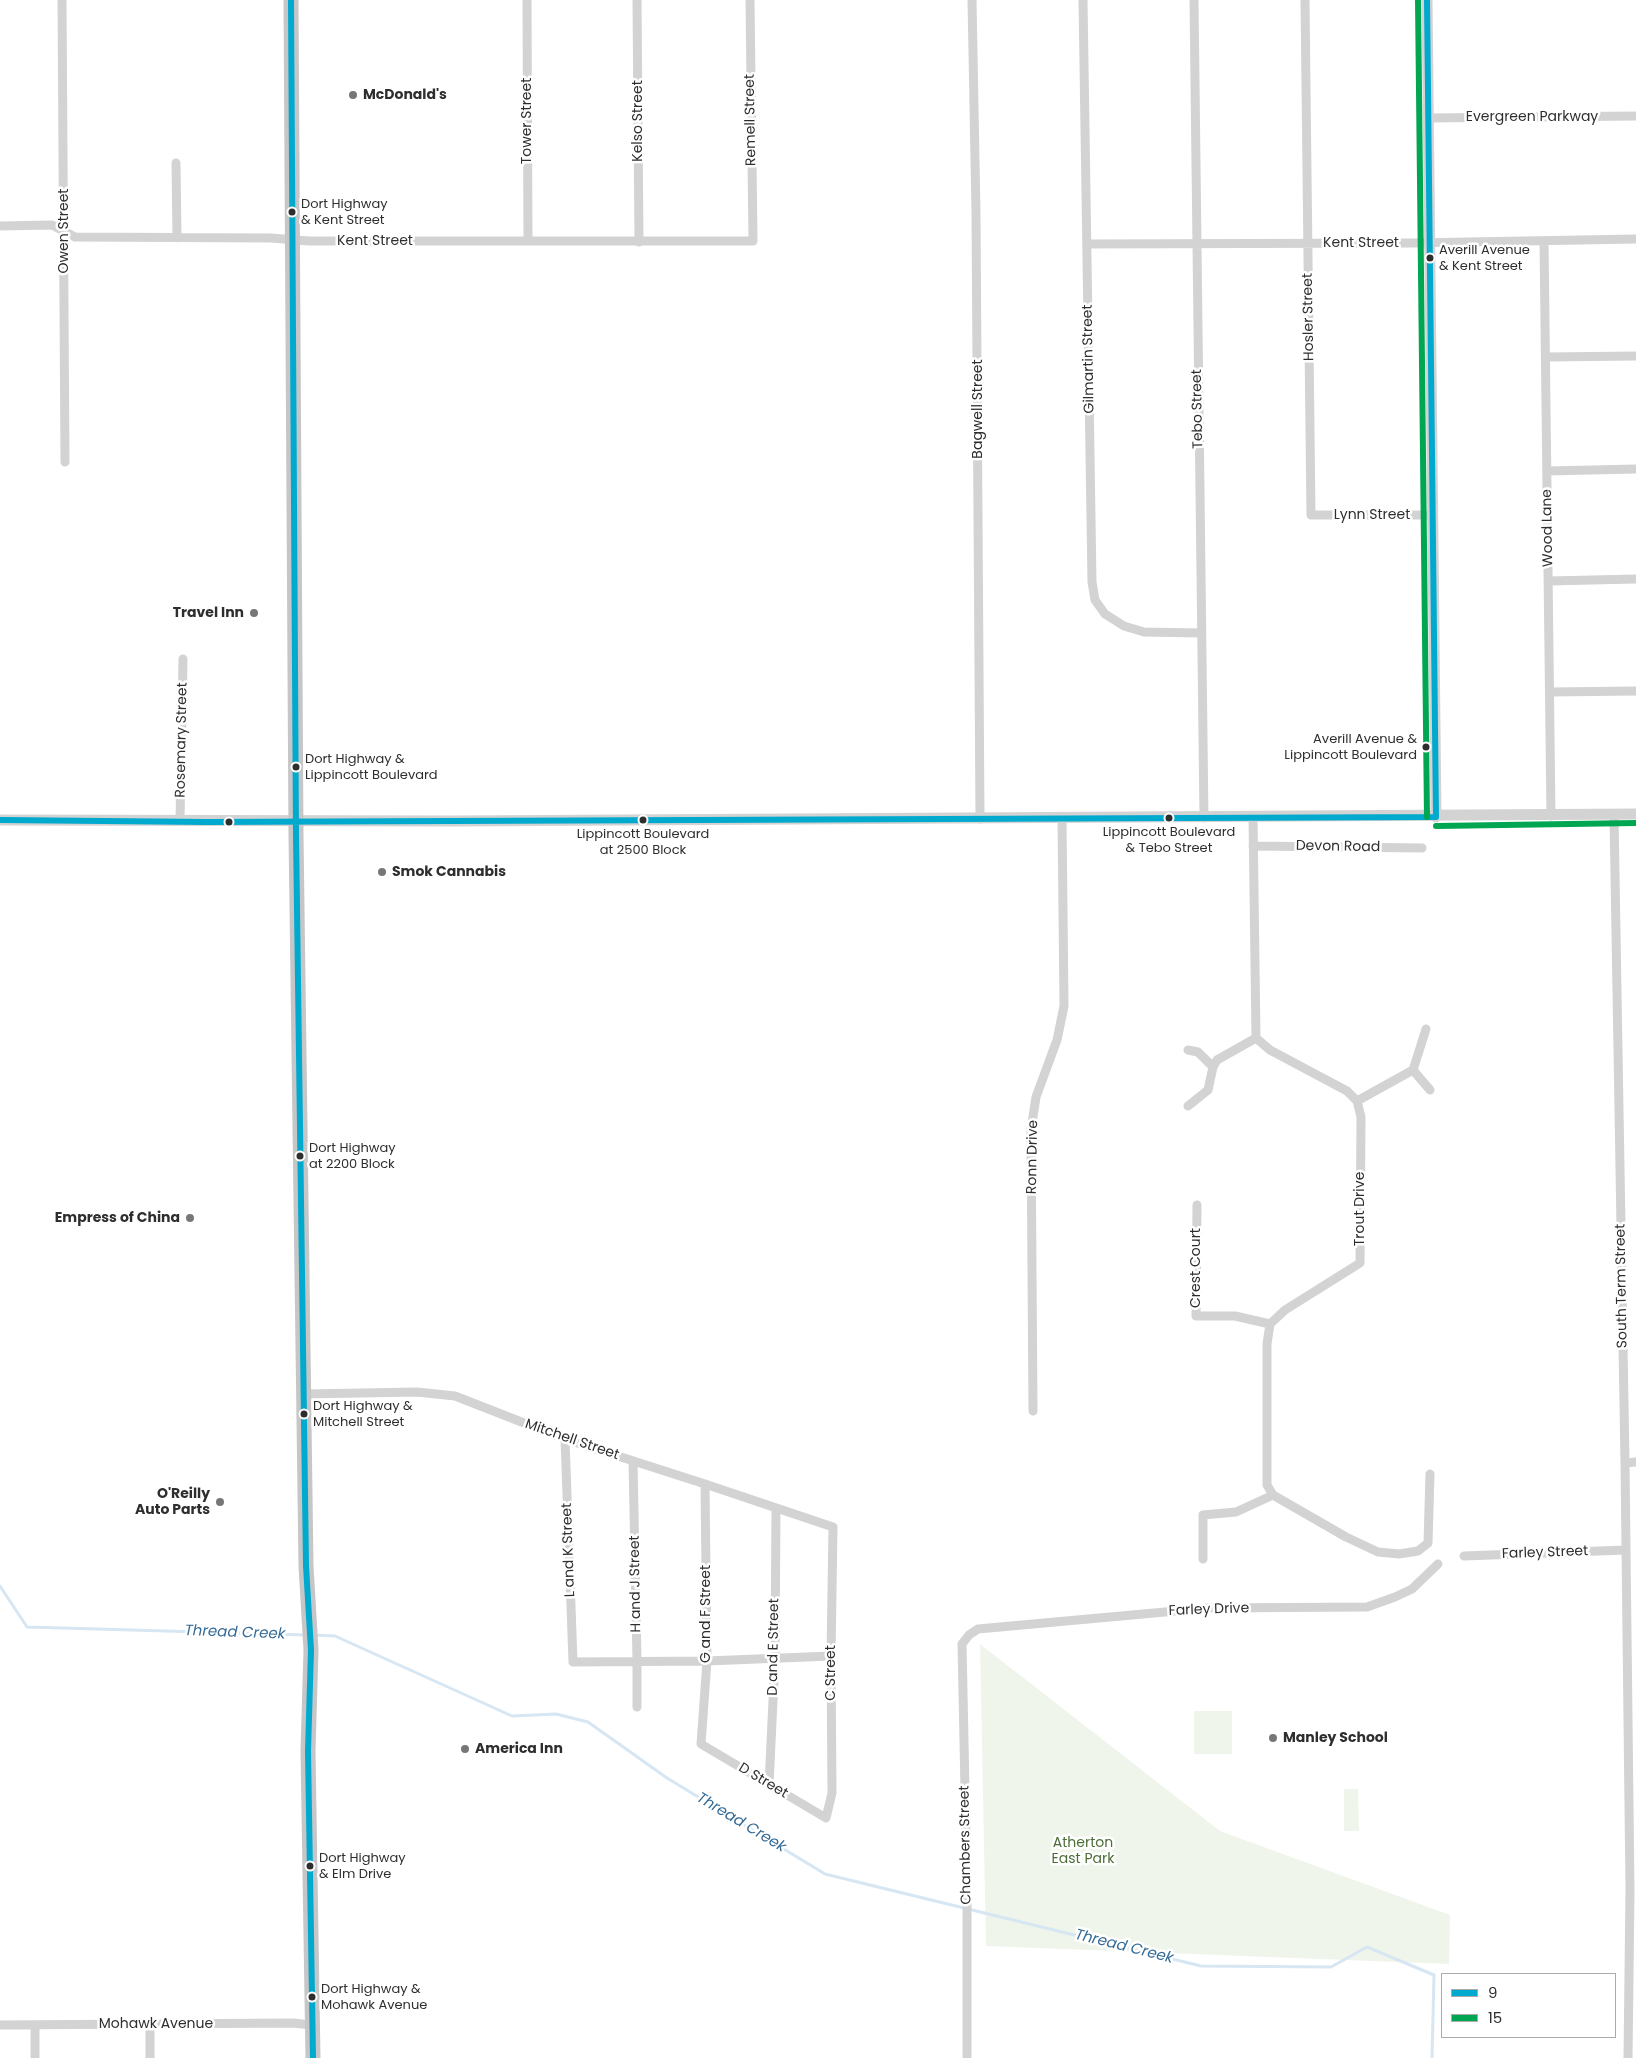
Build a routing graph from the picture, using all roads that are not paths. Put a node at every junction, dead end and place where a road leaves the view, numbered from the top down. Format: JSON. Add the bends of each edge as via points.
{"nodes":[{"id":1,"x":62,"y":0,"type":"edge"},
{"id":2,"x":291,"y":0,"type":"edge"},
{"id":3,"x":527,"y":0,"type":"edge"},
{"id":4,"x":637,"y":0,"type":"edge"},
{"id":5,"x":750,"y":0,"type":"edge"},
{"id":6,"x":972,"y":0,"type":"edge"},
{"id":7,"x":1083,"y":0,"type":"edge"},
{"id":8,"x":1194,"y":0,"type":"edge"},
{"id":9,"x":1305,"y":0,"type":"edge"},
{"id":10,"x":1427,"y":0,"type":"edge"},
{"id":11,"x":1636,"y":116,"type":"edge"},
{"id":12,"x":1428,"y":118,"type":"junction"},
{"id":13,"x":176,"y":163,"type":"dead end"},
{"id":14,"x":0,"y":226,"type":"edge"},
{"id":15,"x":64,"y":231,"type":"junction"},
{"id":16,"x":177,"y":238,"type":"junction"},
{"id":17,"x":292,"y":240,"type":"junction"},
{"id":18,"x":1636,"y":240,"type":"edge"},
{"id":19,"x":528,"y":241,"type":"junction"},
{"id":20,"x":753,"y":241,"type":"joint"},
{"id":21,"x":1544,"y":241,"type":"junction"},
{"id":22,"x":638,"y":242,"type":"junction"},
{"id":23,"x":1196,"y":243,"type":"junction"},
{"id":24,"x":1430,"y":243,"type":"junction"},
{"id":25,"x":1087,"y":244,"type":"junction"},
{"id":26,"x":1308,"y":244,"type":"junction"},
{"id":27,"x":1636,"y":356,"type":"edge"},
{"id":28,"x":1546,"y":357,"type":"junction"},
{"id":29,"x":65,"y":462,"type":"dead end"},
{"id":30,"x":1636,"y":469,"type":"edge"},
{"id":31,"x":1547,"y":471,"type":"junction"},
{"id":32,"x":1311,"y":515,"type":"joint"},
{"id":33,"x":1432,"y":515,"type":"junction"},
{"id":34,"x":1636,"y":579,"type":"edge"},
{"id":35,"x":1548,"y":580,"type":"junction"},
{"id":36,"x":1201,"y":633,"type":"junction"},
{"id":37,"x":183,"y":659,"type":"dead end"},
{"id":38,"x":1636,"y":690,"type":"edge"},
{"id":39,"x":1550,"y":692,"type":"junction"},
{"id":40,"x":1636,"y":814,"type":"edge"},
{"id":41,"x":1614,"y":815,"type":"junction"},
{"id":42,"x":1551,"y":816,"type":"junction"},
{"id":43,"x":1436,"y":817,"type":"junction"},
{"id":44,"x":980,"y":818,"type":"junction"},
{"id":45,"x":1062,"y":818,"type":"junction"},
{"id":46,"x":1204,"y":818,"type":"junction"},
{"id":47,"x":1253,"y":818,"type":"junction"},
{"id":48,"x":0,"y":820,"type":"edge"},
{"id":49,"x":180,"y":821,"type":"junction"},
{"id":50,"x":296,"y":821,"type":"junction"},
{"id":51,"x":1253,"y":846,"type":"junction"},
{"id":52,"x":1422,"y":848,"type":"dead end"},
{"id":53,"x":1426,"y":1029,"type":"dead end"},
{"id":54,"x":1256,"y":1038,"type":"junction"},
{"id":55,"x":1188,"y":1050,"type":"dead end"},
{"id":56,"x":1215,"y":1064,"type":"junction"},
{"id":57,"x":1413,"y":1070,"type":"junction"},
{"id":58,"x":1430,"y":1090,"type":"dead end"},
{"id":59,"x":1357,"y":1101,"type":"junction"},
{"id":60,"x":1188,"y":1106,"type":"dead end"},
{"id":61,"x":1197,"y":1205,"type":"dead end"},
{"id":62,"x":1270,"y":1324,"type":"junction"},
{"id":63,"x":304,"y":1394,"type":"junction"},
{"id":64,"x":1033,"y":1411,"type":"dead end"},
{"id":65,"x":565,"y":1439,"type":"junction"},
{"id":66,"x":633,"y":1461,"type":"junction"},
{"id":67,"x":1636,"y":1462,"type":"edge"},
{"id":68,"x":1625,"y":1463,"type":"junction"},
{"id":69,"x":1430,"y":1474,"type":"dead end"},
{"id":70,"x":705,"y":1484,"type":"junction"},
{"id":71,"x":1273,"y":1495,"type":"junction"},
{"id":72,"x":776,"y":1508,"type":"junction"},
{"id":73,"x":834,"y":1527,"type":"joint"},
{"id":74,"x":1626,"y":1550,"type":"junction"},
{"id":75,"x":1464,"y":1556,"type":"dead end"},
{"id":76,"x":1203,"y":1559,"type":"dead end"},
{"id":77,"x":1438,"y":1564,"type":"dead end"},
{"id":78,"x":969,"y":1635,"type":"joint"},
{"id":79,"x":831,"y":1656,"type":"junction"},
{"id":80,"x":776,"y":1658,"type":"junction"},
{"id":81,"x":637,"y":1660,"type":"junction"},
{"id":82,"x":707,"y":1661,"type":"junction"},
{"id":83,"x":637,"y":1707,"type":"dead end"},
{"id":84,"x":701,"y":1744,"type":"joint"},
{"id":85,"x":770,"y":1785,"type":"junction"},
{"id":86,"x":826,"y":1818,"type":"joint"},
{"id":87,"x":0,"y":2025,"type":"edge"},
{"id":88,"x":35,"y":2025,"type":"junction"},
{"id":89,"x":150,"y":2025,"type":"junction"},
{"id":90,"x":312,"y":2025,"type":"junction"},
{"id":91,"x":35,"y":2058,"type":"edge"},
{"id":92,"x":150,"y":2058,"type":"edge"},
{"id":93,"x":313,"y":2058,"type":"edge"},
{"id":94,"x":967,"y":2058,"type":"edge"},
{"id":95,"x":1628,"y":2058,"type":"edge"}],
"edges":[{"from":1,"to":15,"type":"street","name":"Owen Street"},
{"from":2,"to":17,"type":"main road"},
{"from":3,"to":19,"type":"street","name":"Tower Street"},
{"from":4,"to":22,"type":"street","name":"Kelso Street"},
{"from":5,"to":20,"type":"street","name":"Remell Street"},
{"from":6,"to":44,"type":"street","name":"Bagwell Street"},
{"from":7,"to":25,"type":"street","name":"Gilmartin Street"},
{"from":8,"to":23,"type":"street","name":"Tebo Street"},
{"from":9,"to":26,"type":"street","name":"Hosler Street"},
{"from":10,"to":12,"type":"street"},
{"from":11,"to":12,"type":"street","name":"Evergreen Parkway"},
{"from":12,"to":24,"type":"street"},
{"from":13,"to":16,"type":"street"},
{"from":14,"to":15,"type":"street","name":"Kent Street","via":[[52,225]]},
{"from":15,"to":16,"type":"street","name":"Kent Street","via":[[75,237]]},
{"from":15,"to":29,"type":"street","name":"Owen Street"},
{"from":16,"to":17,"type":"street","name":"Kent Street"},
{"from":17,"to":19,"type":"street","name":"Kent Street"},
{"from":17,"to":50,"type":"main road"},
{"from":18,"to":21,"type":"street","name":"Kent Street"},
{"from":19,"to":22,"type":"street","name":"Kent Street"},
{"from":20,"to":22,"type":"street","name":"Kent Street"},
{"from":21,"to":24,"type":"street","name":"Kent Street"},
{"from":21,"to":28,"type":"street","name":"Wood Lane"},
{"from":23,"to":25,"type":"street","name":"Kent Street"},
{"from":23,"to":26,"type":"street","name":"Kent Street"},
{"from":23,"to":36,"type":"street","name":"Tebo Street"},
{"from":24,"to":26,"type":"street","name":"Kent Street"},
{"from":24,"to":33,"type":"street"},
{"from":25,"to":36,"type":"street","name":"Gilmartin Street","via":[[1094,600],[1104,614],[1124,626],[1144,632]]},
{"from":26,"to":32,"type":"street","name":"Hosler Street"},
{"from":27,"to":28,"type":"street"},
{"from":28,"to":31,"type":"street","name":"Wood Lane"},
{"from":30,"to":31,"type":"street"},
{"from":31,"to":35,"type":"street","name":"Wood Lane"},
{"from":32,"to":33,"type":"street","name":"Lynn Street"},
{"from":33,"to":43,"type":"street"},
{"from":34,"to":35,"type":"street"},
{"from":35,"to":39,"type":"street","name":"Wood Lane"},
{"from":36,"to":46,"type":"street","name":"Tebo Street"},
{"from":37,"to":49,"type":"street","name":"Rosemary Street"},
{"from":38,"to":39,"type":"street"},
{"from":39,"to":42,"type":"street","name":"Wood Lane"},
{"from":40,"to":41,"type":"street"},
{"from":41,"to":42,"type":"street"},
{"from":41,"to":68,"type":"street","name":"South Term Street"},
{"from":42,"to":43,"type":"street"},
{"from":43,"to":47,"type":"street"},
{"from":44,"to":45,"type":"street"},
{"from":44,"to":50,"type":"street"},
{"from":45,"to":46,"type":"street"},
{"from":45,"to":64,"type":"street","name":"Ronn Drive","via":[[1064,1006],[1057,1040],[1036,1097],[1031,1130]]},
{"from":46,"to":47,"type":"street"},
{"from":47,"to":51,"type":"street"},
{"from":48,"to":49,"type":"street"},
{"from":49,"to":50,"type":"street"},
{"from":50,"to":63,"type":"main road"},
{"from":51,"to":52,"type":"street","name":"Devon Road"},
{"from":51,"to":54,"type":"street"},
{"from":53,"to":57,"type":"street"},
{"from":54,"to":56,"type":"street"},
{"from":54,"to":59,"type":"street","via":[[1270,1050]]},
{"from":55,"to":56,"type":"street","via":[[1198,1052]]},
{"from":56,"to":60,"type":"street","via":[[1208,1090]]},
{"from":57,"to":58,"type":"street"},
{"from":57,"to":59,"type":"street"},
{"from":59,"to":62,"type":"street","name":"Trout Drive","via":[[1361,1117],[1360,1263],[1285,1310]]},
{"from":61,"to":62,"type":"street","name":"Crest Court","via":[[1196,1316],[1235,1316]]},
{"from":62,"to":71,"type":"street","via":[[1266,1344],[1267,1485]]},
{"from":63,"to":65,"type":"street","name":"Mitchell Street","via":[[417,1392],[455,1396]]},
{"from":63,"to":90,"type":"main road","via":[[306,1566],[311,1650],[308,1751]]},
{"from":65,"to":66,"type":"street","name":"Mitchell Street"},
{"from":65,"to":81,"type":"street","name":"L and K Street","via":[[572,1662]]},
{"from":66,"to":70,"type":"street","name":"Mitchell Street"},
{"from":66,"to":81,"type":"street","name":"H and J Street"},
{"from":67,"to":68,"type":"street"},
{"from":68,"to":74,"type":"street","name":"South Term Street"},
{"from":69,"to":71,"type":"street","via":[[1428,1543],[1418,1551],[1399,1554],[1378,1552]]},
{"from":70,"to":72,"type":"street","name":"Mitchell Street"},
{"from":70,"to":82,"type":"street","name":"G and F Street"},
{"from":71,"to":76,"type":"street","via":[[1236,1512],[1203,1515]]},
{"from":72,"to":73,"type":"street","name":"Mitchell Street"},
{"from":72,"to":80,"type":"street","name":"D and E Street"},
{"from":73,"to":79,"type":"street","name":"C Street"},
{"from":74,"to":75,"type":"street","name":"Farley Street"},
{"from":74,"to":95,"type":"street","name":"South Term Street","via":[[1630,1890]]},
{"from":77,"to":78,"type":"street","name":"Farley Drive","via":[[1412,1589],[1367,1607],[1209,1608],[978,1629]]},
{"from":78,"to":94,"type":"street","name":"Chambers Street","via":[[962,1644]]},
{"from":79,"to":80,"type":"street"},
{"from":79,"to":86,"type":"street","name":"C Street","via":[[832,1793]]},
{"from":80,"to":82,"type":"street"},
{"from":80,"to":85,"type":"street","name":"D and E Street"},
{"from":81,"to":82,"type":"street"},
{"from":81,"to":83,"type":"street","name":"H and J Street"},
{"from":82,"to":84,"type":"street","name":"G and F Street"},
{"from":84,"to":85,"type":"street","name":"D Street"},
{"from":85,"to":86,"type":"street","name":"D Street"},
{"from":87,"to":88,"type":"street","name":"Mohawk Avenue"},
{"from":88,"to":89,"type":"street","name":"Mohawk Avenue"},
{"from":88,"to":91,"type":"street"},
{"from":89,"to":90,"type":"street","name":"Mohawk Avenue"},
{"from":89,"to":92,"type":"street"},
{"from":90,"to":93,"type":"main road"}]}
